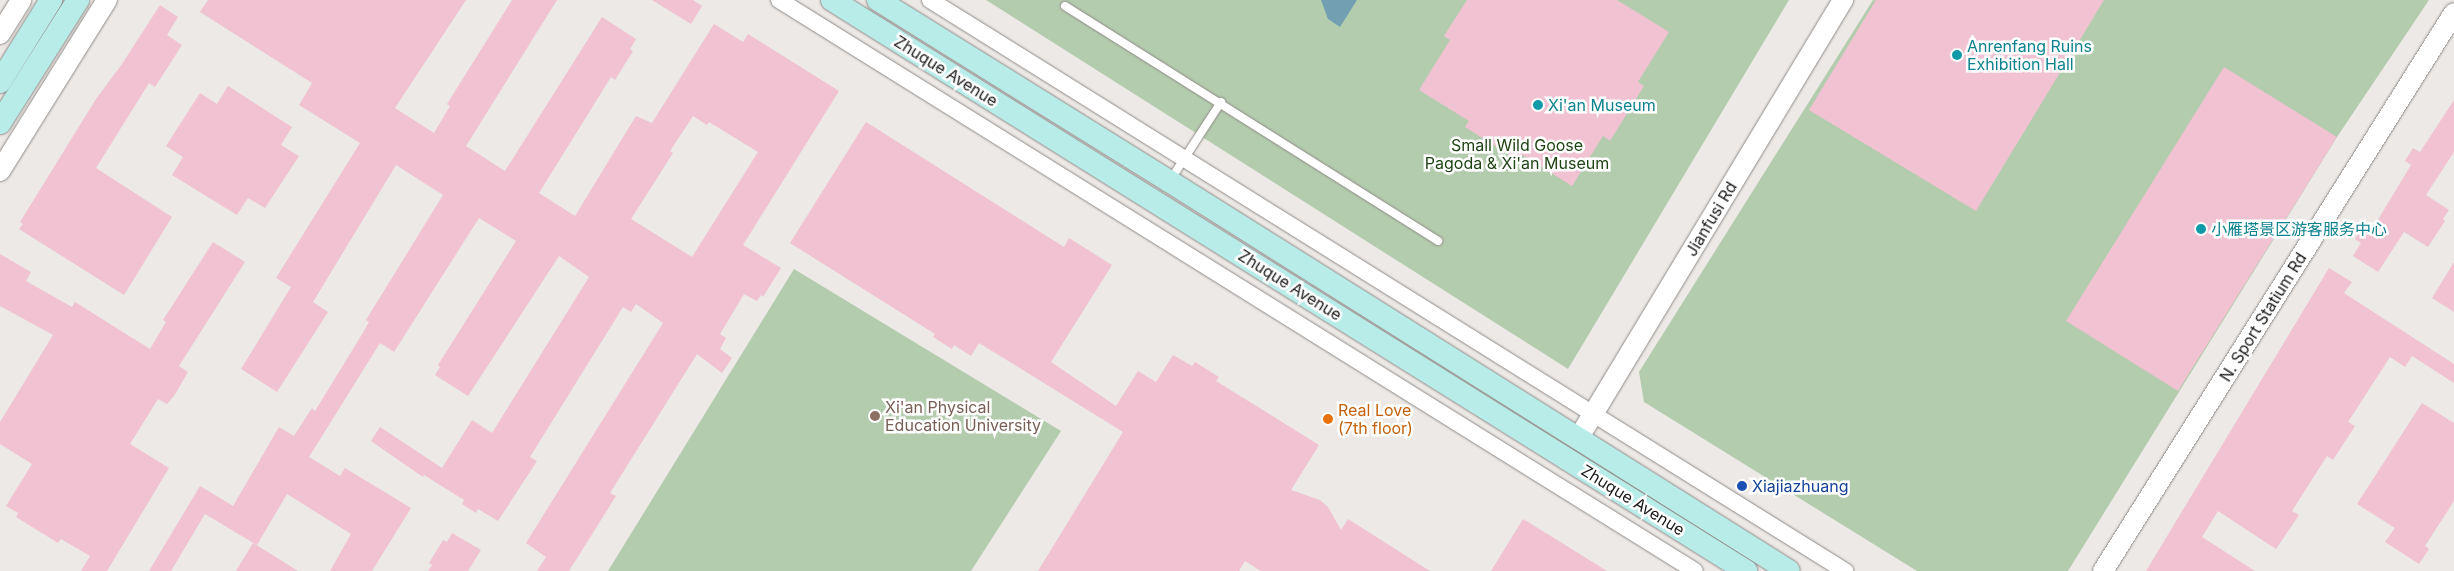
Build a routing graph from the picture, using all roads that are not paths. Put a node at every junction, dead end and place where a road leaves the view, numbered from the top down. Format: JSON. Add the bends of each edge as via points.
{"nodes":[{"id":1,"x":21,"y":0,"type":"edge"},
{"id":2,"x":50,"y":0,"type":"edge"},
{"id":3,"x":78,"y":0,"type":"edge"},
{"id":4,"x":107,"y":0,"type":"edge"},
{"id":5,"x":779,"y":0,"type":"edge"},
{"id":6,"x":832,"y":0,"type":"edge"},
{"id":7,"x":878,"y":0,"type":"edge"},
{"id":8,"x":930,"y":0,"type":"edge"},
{"id":9,"x":1843,"y":0,"type":"edge"},
{"id":10,"x":1065,"y":6,"type":"dead end"},
{"id":11,"x":2454,"y":12,"type":"edge"},
{"id":12,"x":0,"y":34,"type":"edge"},
{"id":13,"x":0,"y":82,"type":"edge"},
{"id":14,"x":1221,"y":102,"type":"junction"},
{"id":15,"x":0,"y":123,"type":"edge"},
{"id":16,"x":1184,"y":159,"type":"junction"},
{"id":17,"x":0,"y":171,"type":"edge"},
{"id":18,"x":1169,"y":181,"type":"junction"},
{"id":19,"x":1438,"y":241,"type":"dead end"},
{"id":20,"x":1593,"y":414,"type":"junction"},
{"id":21,"x":1578,"y":439,"type":"junction"},
{"id":22,"x":1695,"y":571,"type":"edge"},
{"id":23,"x":1746,"y":571,"type":"edge"},
{"id":24,"x":1789,"y":571,"type":"edge"},
{"id":25,"x":1845,"y":571,"type":"edge"},
{"id":26,"x":2103,"y":571,"type":"edge"}],
"edges":[{"from":1,"to":12,"type":"street"},
{"from":2,"to":13,"type":"main road"},
{"from":3,"to":15,"type":"main road"},
{"from":4,"to":17,"type":"street"},
{"from":5,"to":22,"type":"street"},
{"from":6,"to":23,"type":"main road","name":"Zhuque Avenue"},
{"from":7,"to":18,"type":"main road","name":"Zhuque Avenue"},
{"from":8,"to":16,"type":"street"},
{"from":9,"to":20,"type":"street","name":"Jianfusi Rd"},
{"from":10,"to":14,"type":"lane"},
{"from":11,"to":26,"type":"street","name":"N. Sport Statium Rd"},
{"from":14,"to":16,"type":"lane"},
{"from":14,"to":19,"type":"lane"},
{"from":16,"to":18,"type":"lane"},
{"from":16,"to":20,"type":"street"},
{"from":18,"to":21,"type":"main road","name":"Zhuque Avenue"},
{"from":20,"to":21,"type":"street","name":"Jianfusi Rd"},
{"from":20,"to":25,"type":"street"},
{"from":21,"to":24,"type":"main road","name":"Zhuque Avenue"}]}
